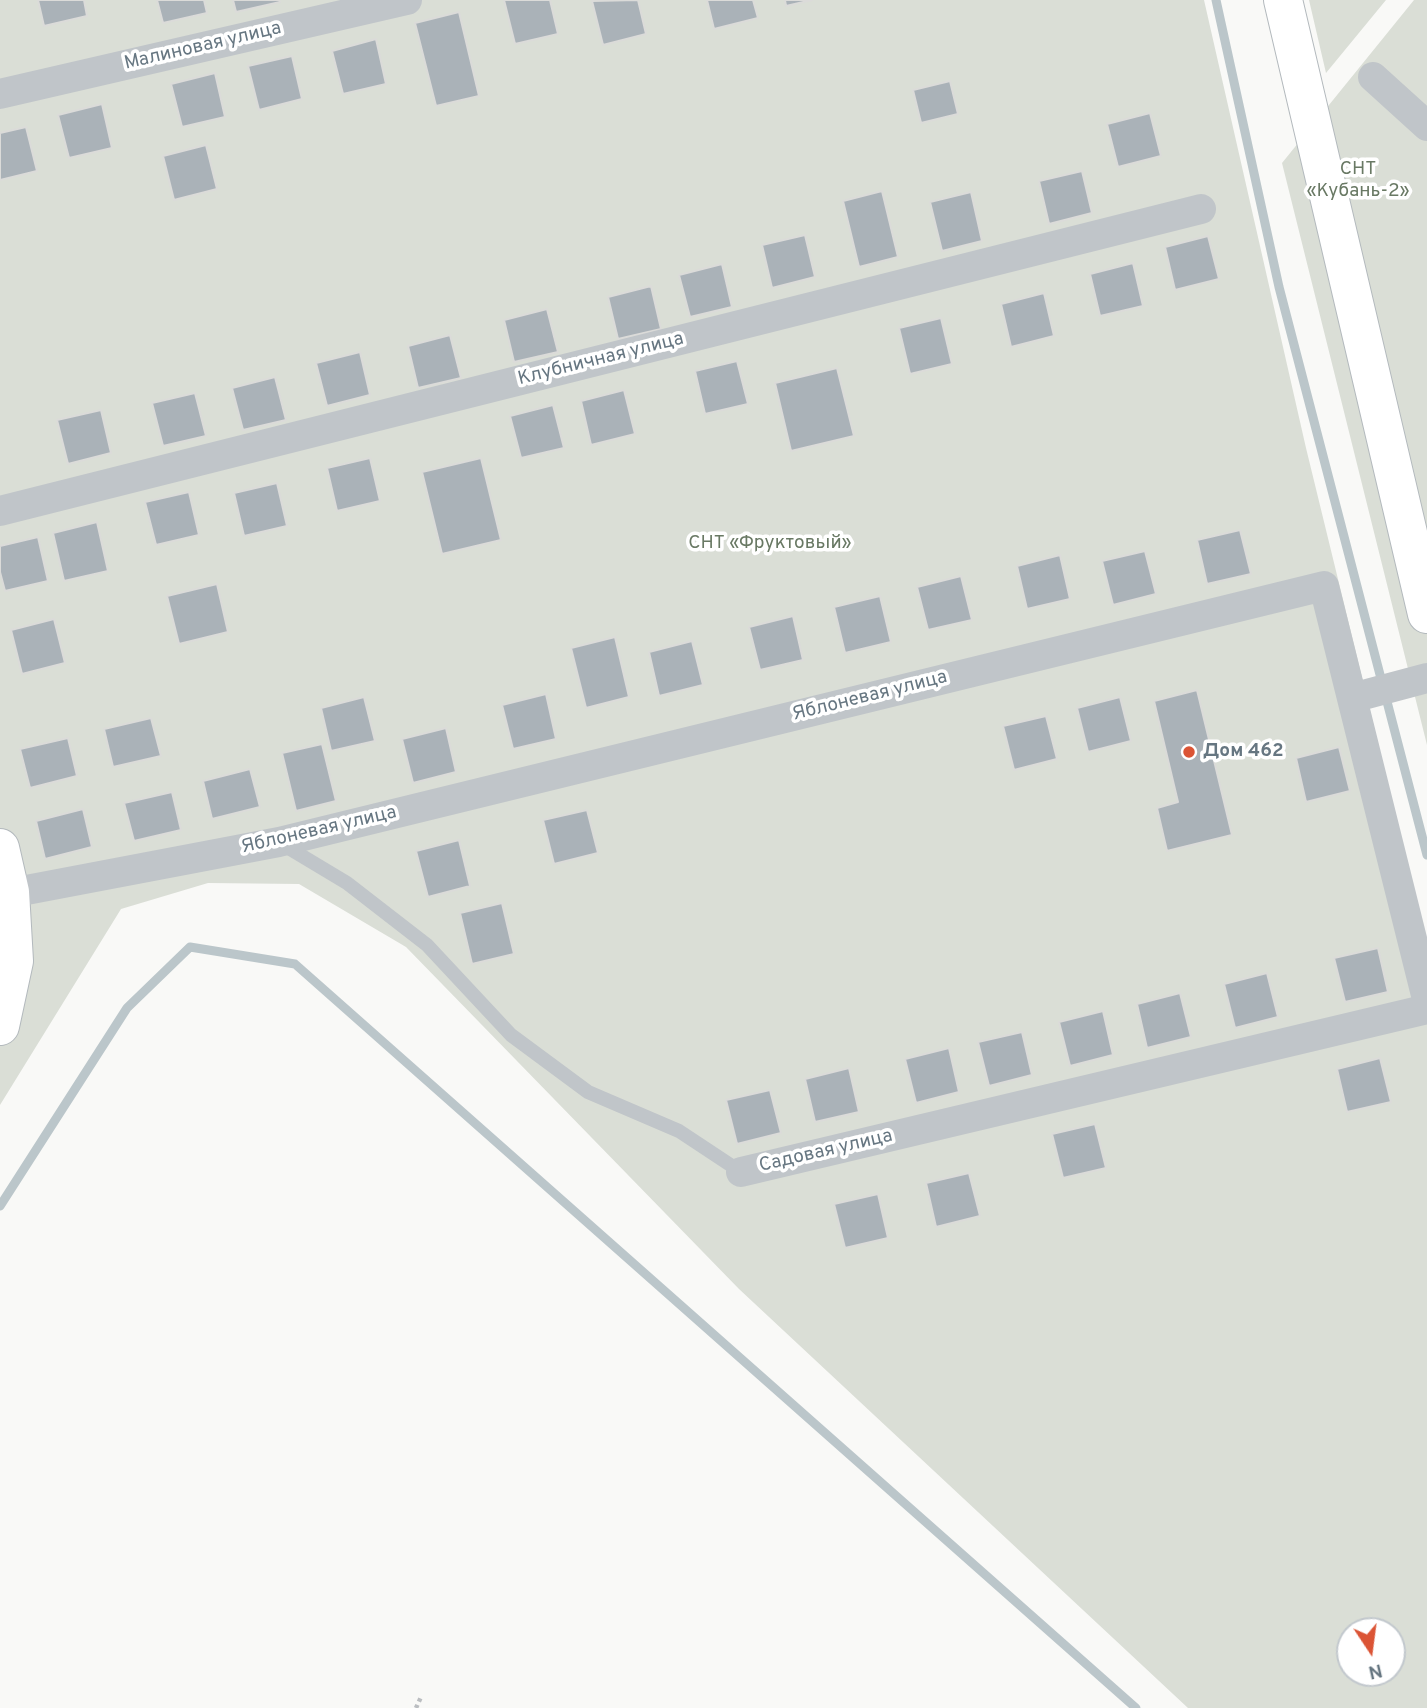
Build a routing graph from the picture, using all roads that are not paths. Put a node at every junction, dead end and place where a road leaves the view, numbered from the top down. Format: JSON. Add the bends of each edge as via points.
{"nodes":[{"id":1,"x":407,"y":0,"type":"edge"},
{"id":2,"x":1283,"y":0,"type":"edge"},
{"id":3,"x":1373,"y":77,"type":"dead end"},
{"id":4,"x":0,"y":94,"type":"edge"},
{"id":5,"x":1427,"y":126,"type":"edge"},
{"id":6,"x":1201,"y":209,"type":"dead end"},
{"id":7,"x":0,"y":511,"type":"edge"},
{"id":8,"x":1427,"y":614,"type":"edge"},
{"id":9,"x":1427,"y":678,"type":"edge"},
{"id":10,"x":1373,"y":692,"type":"junction"},
{"id":11,"x":279,"y":842,"type":"junction"},
{"id":12,"x":0,"y":849,"type":"edge"},
{"id":13,"x":5,"y":893,"type":"edge"},
{"id":14,"x":1427,"y":999,"type":"edge"},
{"id":15,"x":1427,"y":1009,"type":"edge"},
{"id":16,"x":0,"y":1026,"type":"edge"},
{"id":17,"x":741,"y":1172,"type":"joint"}],
"edges":[{"from":1,"to":4,"type":"street","name":"Малиновая улица"},
{"from":2,"to":8,"type":"street"},
{"from":3,"to":5,"type":"street"},
{"from":6,"to":7,"type":"street","name":"Клубничная улица"},
{"from":9,"to":10,"type":"street"},
{"from":10,"to":11,"type":"street","name":"Яблоневая улица","via":[[1324,586]]},
{"from":10,"to":14,"type":"street","name":"Яблоневая улица"},
{"from":11,"to":13,"type":"street","name":"Яблоневая улица"},
{"from":11,"to":17,"type":"lane","name":"Садовая улица","via":[[346,883],[427,945],[511,1035],[588,1092],[679,1131]]},
{"from":12,"to":13,"type":"street"},
{"from":13,"to":16,"type":"street","via":[[14,961]]},
{"from":15,"to":17,"type":"street","name":"Садовая улица"}]}
